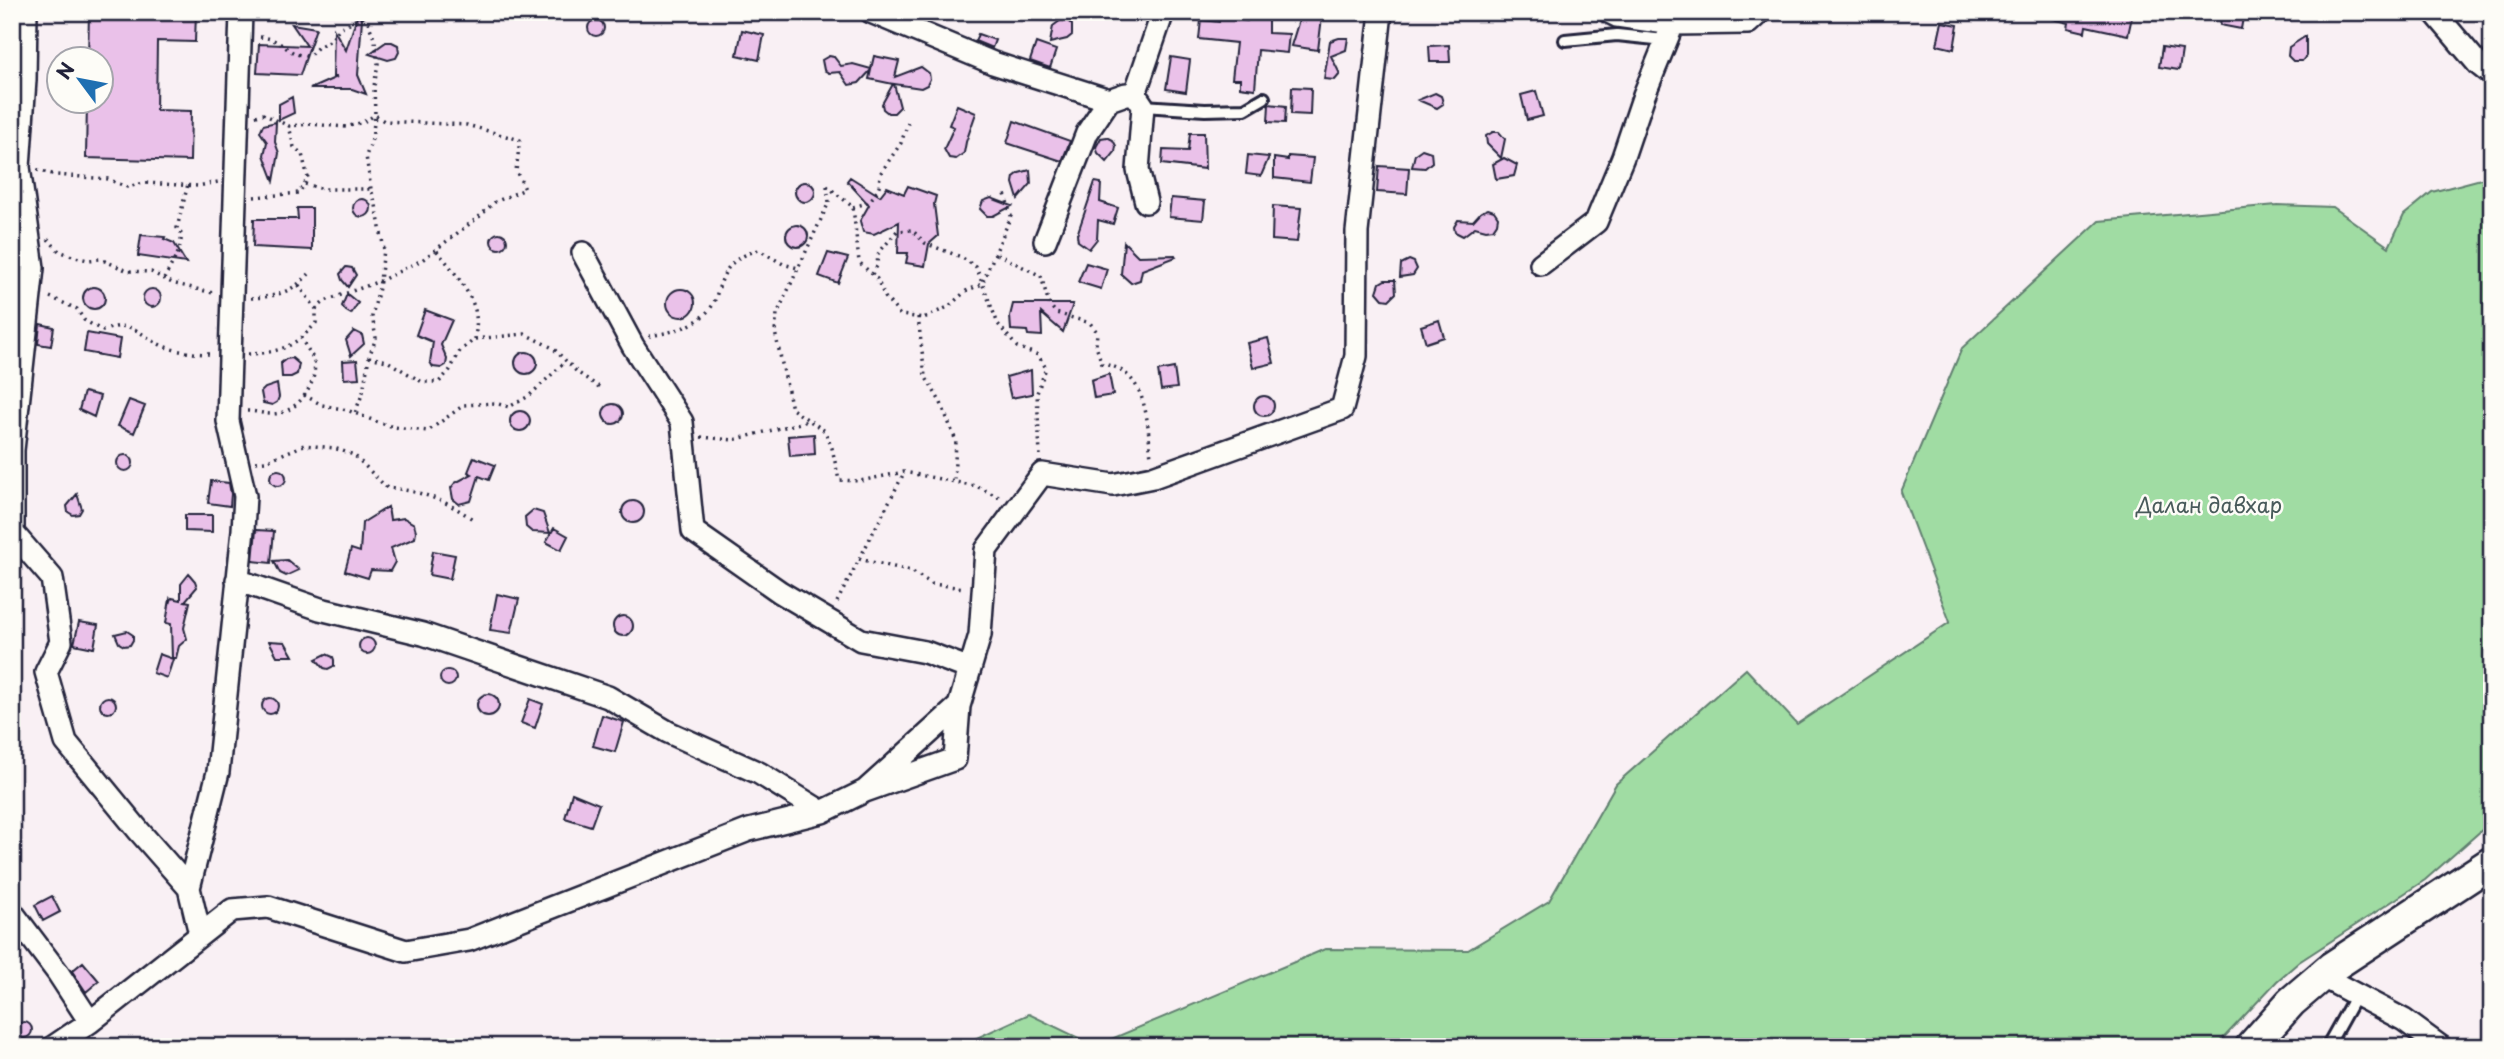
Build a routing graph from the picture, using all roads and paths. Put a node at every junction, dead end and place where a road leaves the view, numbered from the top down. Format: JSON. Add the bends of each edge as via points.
{"nodes":[{"id":1,"x":26,"y":12,"type":"edge"},
{"id":2,"x":242,"y":12,"type":"edge"},
{"id":3,"x":871,"y":12,"type":"edge"},
{"id":4,"x":1163,"y":12,"type":"edge"},
{"id":5,"x":1381,"y":12,"type":"edge"},
{"id":6,"x":1609,"y":12,"type":"edge"},
{"id":7,"x":1760,"y":12,"type":"edge"},
{"id":8,"x":2434,"y":12,"type":"edge"},
{"id":9,"x":360,"y":14,"type":"edge"},
{"id":10,"x":1669,"y":32,"type":"junction"},
{"id":11,"x":241,"y":38,"type":"junction"},
{"id":12,"x":1565,"y":40,"type":"dead end"},
{"id":13,"x":2492,"y":75,"type":"edge"},
{"id":14,"x":1264,"y":98,"type":"dead end"},
{"id":15,"x":1109,"y":100,"type":"junction"},
{"id":16,"x":1139,"y":100,"type":"junction"},
{"id":17,"x":375,"y":115,"type":"junction"},
{"id":18,"x":908,"y":123,"type":"dead end"},
{"id":19,"x":238,"y":124,"type":"junction"},
{"id":20,"x":289,"y":126,"type":"junction"},
{"id":21,"x":19,"y":162,"type":"junction"},
{"id":22,"x":236,"y":178,"type":"junction"},
{"id":23,"x":188,"y":184,"type":"junction"},
{"id":24,"x":305,"y":184,"type":"junction"},
{"id":25,"x":371,"y":189,"type":"junction"},
{"id":26,"x":1004,"y":190,"type":"dead end"},
{"id":27,"x":235,"y":201,"type":"junction"},
{"id":28,"x":1146,"y":202,"type":"dead end"},
{"id":29,"x":853,"y":207,"type":"junction"},
{"id":30,"x":28,"y":234,"type":"junction"},
{"id":31,"x":1045,"y":241,"type":"dead end"},
{"id":32,"x":436,"y":250,"type":"junction"},
{"id":33,"x":583,"y":253,"type":"dead end"},
{"id":34,"x":996,"y":253,"type":"junction"},
{"id":35,"x":1541,"y":264,"type":"dead end"},
{"id":36,"x":798,"y":268,"type":"junction"},
{"id":37,"x":309,"y":274,"type":"dead end"},
{"id":38,"x":872,"y":274,"type":"junction"},
{"id":39,"x":164,"y":279,"type":"junction"},
{"id":40,"x":380,"y":281,"type":"junction"},
{"id":41,"x":298,"y":284,"type":"junction"},
{"id":42,"x":982,"y":284,"type":"junction"},
{"id":43,"x":31,"y":289,"type":"junction"},
{"id":44,"x":194,"y":290,"type":"dead end"},
{"id":45,"x":232,"y":297,"type":"junction"},
{"id":46,"x":316,"y":309,"type":"junction"},
{"id":47,"x":918,"y":317,"type":"junction"},
{"id":48,"x":301,"y":338,"type":"junction"},
{"id":49,"x":475,"y":338,"type":"junction"},
{"id":50,"x":629,"y":338,"type":"junction"},
{"id":51,"x":230,"y":355,"type":"junction"},
{"id":52,"x":369,"y":357,"type":"junction"},
{"id":53,"x":566,"y":361,"type":"junction"},
{"id":54,"x":602,"y":389,"type":"dead end"},
{"id":55,"x":304,"y":395,"type":"junction"},
{"id":56,"x":228,"y":407,"type":"junction"},
{"id":57,"x":355,"y":413,"type":"junction"},
{"id":58,"x":808,"y":421,"type":"junction"},
{"id":59,"x":684,"y":439,"type":"junction"},
{"id":60,"x":236,"y":462,"type":"junction"},
{"id":61,"x":904,"y":472,"type":"junction"},
{"id":62,"x":1042,"y":474,"type":"junction"},
{"id":63,"x":1153,"y":477,"type":"junction"},
{"id":64,"x":954,"y":482,"type":"junction"},
{"id":65,"x":1018,"y":506,"type":"junction"},
{"id":66,"x":474,"y":520,"type":"dead end"},
{"id":67,"x":859,"y":559,"type":"junction"},
{"id":68,"x":237,"y":580,"type":"junction"},
{"id":69,"x":983,"y":586,"type":"junction"},
{"id":70,"x":828,"y":620,"type":"junction"},
{"id":71,"x":970,"y":669,"type":"junction"},
{"id":72,"x":960,"y":706,"type":"junction"},
{"id":73,"x":865,"y":791,"type":"junction"},
{"id":74,"x":822,"y":812,"type":"junction"},
{"id":75,"x":2492,"y":862,"type":"edge"},
{"id":76,"x":190,"y":888,"type":"junction"},
{"id":77,"x":12,"y":912,"type":"edge"},
{"id":78,"x":200,"y":934,"type":"junction"},
{"id":79,"x":2321,"y":976,"type":"junction"},
{"id":80,"x":2357,"y":995,"type":"junction"},
{"id":81,"x":90,"y":1022,"type":"junction"},
{"id":82,"x":53,"y":1047,"type":"edge"},
{"id":83,"x":2251,"y":1047,"type":"edge"},
{"id":84,"x":2327,"y":1047,"type":"edge"},
{"id":85,"x":2441,"y":1047,"type":"edge"}],
"edges":[{"from":1,"to":21,"type":"street"},
{"from":2,"to":11,"type":"street"},
{"from":3,"to":15,"type":"street","via":[[993,63]]},
{"from":4,"to":16,"type":"street"},
{"from":5,"to":63,"type":"street","via":[[1357,232],[1356,356],[1342,409]]},
{"from":6,"to":10,"type":"street"},
{"from":7,"to":10,"type":"street","via":[[1748,23]]},
{"from":8,"to":13,"type":"street"},
{"from":9,"to":11,"type":"path","via":[[309,56],[291,52],[272,38]]},
{"from":9,"to":17,"type":"path","via":[[375,40]]},
{"from":10,"to":12,"type":"lane"},
{"from":10,"to":35,"type":"street","via":[[1596,222]]},
{"from":11,"to":19,"type":"street"},
{"from":14,"to":16,"type":"lane","via":[[1245,109],[1205,110]]},
{"from":15,"to":16,"type":"street","via":[[1126,94]]},
{"from":15,"to":31,"type":"street","via":[[1087,133]]},
{"from":16,"to":28,"type":"street","via":[[1138,170]]},
{"from":17,"to":20,"type":"path","via":[[346,127]]},
{"from":17,"to":25,"type":"path","via":[[366,156]]},
{"from":17,"to":32,"type":"path","via":[[384,121],[467,125],[520,140],[516,171],[525,189],[495,202]]},
{"from":18,"to":29,"type":"path","via":[[880,174],[875,195]]},
{"from":19,"to":20,"type":"path","via":[[263,114]]},
{"from":19,"to":22,"type":"street"},
{"from":20,"to":24,"type":"path","via":[[294,147],[302,154],[308,178]]},
{"from":21,"to":23,"type":"path","via":[[42,172],[108,179],[127,187]]},
{"from":21,"to":30,"type":"street"},
{"from":22,"to":23,"type":"path","via":[[209,185]]},
{"from":22,"to":27,"type":"street"},
{"from":23,"to":39,"type":"path","via":[[177,228],[181,243]]},
{"from":24,"to":25,"type":"path","via":[[323,189]]},
{"from":24,"to":27,"type":"path","via":[[299,193]]},
{"from":25,"to":40,"type":"path","via":[[384,250]]},
{"from":26,"to":34,"type":"path","via":[[1011,216]]},
{"from":27,"to":45,"type":"street"},
{"from":29,"to":36,"type":"path","via":[[827,186],[829,202]]},
{"from":29,"to":38,"type":"path","via":[[859,262]]},
{"from":30,"to":39,"type":"path","via":[[48,238],[60,251],[75,257]]},
{"from":30,"to":43,"type":"street"},
{"from":32,"to":40,"type":"path"},
{"from":32,"to":49,"type":"path","via":[[453,268],[474,308]]},
{"from":33,"to":50,"type":"street"},
{"from":34,"to":42,"type":"path"},
{"from":34,"to":63,"type":"path","via":[[1041,276],[1056,313],[1090,323],[1097,332],[1102,364],[1112,365],[1139,387]]},
{"from":36,"to":50,"type":"path","via":[[759,250],[739,256],[723,275],[713,305],[695,323],[668,333]]},
{"from":36,"to":58,"type":"path","via":[[777,314],[775,332],[792,409]]},
{"from":37,"to":41,"type":"path"},
{"from":38,"to":42,"type":"path","via":[[878,254],[897,231],[912,230],[925,243],[976,267]]},
{"from":38,"to":47,"type":"path","via":[[900,315]]},
{"from":39,"to":44,"type":"path"},
{"from":40,"to":46,"type":"path","via":[[325,301]]},
{"from":40,"to":52,"type":"path","via":[[372,316],[376,338]]},
{"from":41,"to":45,"type":"path","via":[[280,295]]},
{"from":41,"to":46,"type":"path"},
{"from":42,"to":47,"type":"path","via":[[948,307]]},
{"from":42,"to":62,"type":"path","via":[[998,324],[1017,347],[1038,355],[1046,368],[1037,393]]},
{"from":43,"to":51,"type":"path","via":[[77,309],[84,320],[103,331],[115,326],[137,328],[165,347]]},
{"from":43,"to":76,"type":"street","via":[[13,450],[13,533],[52,579],[61,642],[46,672],[66,742]]},
{"from":45,"to":51,"type":"street"},
{"from":46,"to":48,"type":"path","via":[[316,323]]},
{"from":47,"to":64,"type":"path","via":[[925,376],[956,441]]},
{"from":48,"to":51,"type":"path","via":[[262,355]]},
{"from":48,"to":55,"type":"path","via":[[315,366]]},
{"from":49,"to":52,"type":"path","via":[[439,382],[422,382]]},
{"from":49,"to":53,"type":"path","via":[[525,334],[553,348]]},
{"from":50,"to":59,"type":"street","via":[[682,422]]},
{"from":51,"to":56,"type":"street"},
{"from":52,"to":57,"type":"path"},
{"from":53,"to":54,"type":"path"},
{"from":53,"to":57,"type":"path","via":[[529,396],[509,407],[464,405],[428,431],[394,427]]},
{"from":55,"to":56,"type":"path","via":[[295,407],[281,413]]},
{"from":55,"to":57,"type":"path"},
{"from":56,"to":60,"type":"street"},
{"from":58,"to":59,"type":"path","via":[[733,440]]},
{"from":58,"to":61,"type":"path","via":[[825,431],[838,480],[860,481]]},
{"from":59,"to":70,"type":"street","via":[[693,531]]},
{"from":60,"to":66,"type":"path","via":[[266,461],[304,445],[334,448],[354,454],[387,488],[429,495]]},
{"from":60,"to":68,"type":"street","via":[[245,496]]},
{"from":61,"to":64,"type":"path"},
{"from":61,"to":67,"type":"path"},
{"from":62,"to":63,"type":"street","via":[[1113,485]]},
{"from":62,"to":65,"type":"street"},
{"from":64,"to":65,"type":"path","via":[[976,486]]},
{"from":65,"to":69,"type":"street","via":[[986,550]]},
{"from":67,"to":69,"type":"path","via":[[911,571],[932,584]]},
{"from":67,"to":70,"type":"path"},
{"from":68,"to":74,"type":"street","via":[[320,609],[422,634],[608,697],[668,732],[760,773]]},
{"from":68,"to":76,"type":"street","via":[[218,772]]},
{"from":69,"to":71,"type":"street","via":[[980,635]]},
{"from":70,"to":71,"type":"street","via":[[861,639],[925,652]]},
{"from":71,"to":72,"type":"street"},
{"from":72,"to":73,"type":"street"},
{"from":72,"to":73,"type":"street","via":[[954,758]]},
{"from":73,"to":74,"type":"street"},
{"from":74,"to":78,"type":"street","via":[[749,830],[469,940],[406,951],[268,907],[232,910]]},
{"from":75,"to":79,"type":"street"},
{"from":76,"to":78,"type":"street"},
{"from":77,"to":81,"type":"street"},
{"from":78,"to":81,"type":"street"},
{"from":79,"to":80,"type":"street"},
{"from":79,"to":83,"type":"street"},
{"from":80,"to":84,"type":"lane"},
{"from":80,"to":85,"type":"street"},
{"from":81,"to":82,"type":"street"}]}
